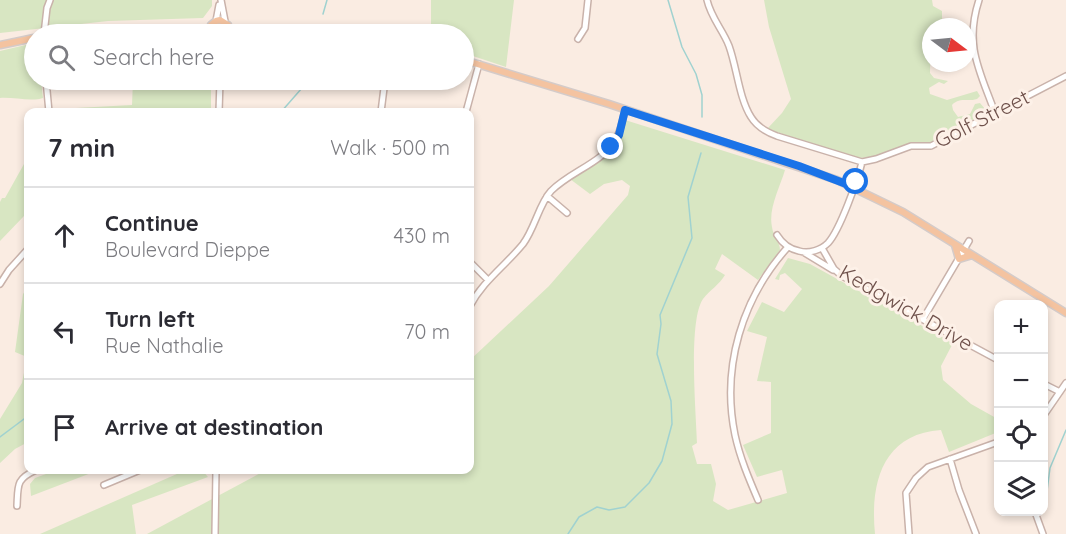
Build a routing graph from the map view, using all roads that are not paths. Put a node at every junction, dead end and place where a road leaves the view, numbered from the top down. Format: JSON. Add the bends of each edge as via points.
{"nodes":[{"id":1,"x":50,"y":0,"type":"edge"},
{"id":2,"x":220,"y":0,"type":"edge"},
{"id":3,"x":588,"y":0,"type":"edge"},
{"id":4,"x":707,"y":0,"type":"edge"},
{"id":5,"x":979,"y":0,"type":"edge"},
{"id":6,"x":226,"y":22,"type":"junction"},
{"id":7,"x":214,"y":23,"type":"junction"},
{"id":8,"x":46,"y":24,"type":"edge"},
{"id":9,"x":210,"y":24,"type":"edge"},
{"id":10,"x":229,"y":24,"type":"edge"},
{"id":11,"x":578,"y":39,"type":"dead end"},
{"id":12,"x":24,"y":40,"type":"edge"},
{"id":13,"x":0,"y":45,"type":"edge"},
{"id":14,"x":474,"y":63,"type":"edge"},
{"id":15,"x":479,"y":64,"type":"junction"},
{"id":16,"x":1066,"y":76,"type":"edge"},
{"id":17,"x":474,"y":82,"type":"edge"},
{"id":18,"x":47,"y":90,"type":"edge"},
{"id":19,"x":220,"y":90,"type":"edge"},
{"id":20,"x":384,"y":90,"type":"edge"},
{"id":21,"x":472,"y":90,"type":"edge"},
{"id":22,"x":49,"y":108,"type":"edge"},
{"id":23,"x":219,"y":108,"type":"edge"},
{"id":24,"x":382,"y":108,"type":"edge"},
{"id":25,"x":467,"y":108,"type":"edge"},
{"id":26,"x":625,"y":110,"type":"junction"},
{"id":27,"x":995,"y":113,"type":"junction"},
{"id":28,"x":862,"y":162,"type":"junction"},
{"id":29,"x":854,"y":187,"type":"junction"},
{"id":30,"x":547,"y":196,"type":"junction"},
{"id":31,"x":567,"y":213,"type":"dead end"},
{"id":32,"x":777,"y":235,"type":"dead end"},
{"id":33,"x":969,"y":241,"type":"dead end"},
{"id":34,"x":955,"y":244,"type":"junction"},
{"id":35,"x":788,"y":247,"type":"junction"},
{"id":36,"x":822,"y":248,"type":"junction"},
{"id":37,"x":964,"y":250,"type":"junction"},
{"id":38,"x":804,"y":252,"type":"junction"},
{"id":39,"x":24,"y":253,"type":"edge"},
{"id":40,"x":972,"y":255,"type":"junction"},
{"id":41,"x":959,"y":259,"type":"junction"},
{"id":42,"x":474,"y":266,"type":"edge"},
{"id":43,"x":836,"y":272,"type":"junction"},
{"id":44,"x":488,"y":280,"type":"junction"},
{"id":45,"x":0,"y":284,"type":"edge"},
{"id":46,"x":474,"y":298,"type":"edge"},
{"id":47,"x":1066,"y":313,"type":"edge"},
{"id":48,"x":923,"y":319,"type":"junction"},
{"id":49,"x":994,"y":357,"type":"edge"},
{"id":50,"x":1066,"y":383,"type":"edge"},
{"id":51,"x":1048,"y":386,"type":"edge"},
{"id":52,"x":1060,"y":392,"type":"junction"},
{"id":53,"x":1048,"y":409,"type":"edge"},
{"id":54,"x":994,"y":444,"type":"edge"},
{"id":55,"x":950,"y":459,"type":"junction"},
{"id":56,"x":27,"y":474,"type":"edge"},
{"id":57,"x":130,"y":474,"type":"edge"},
{"id":58,"x":216,"y":474,"type":"edge"},
{"id":59,"x":104,"y":485,"type":"dead end"},
{"id":60,"x":758,"y":500,"type":"dead end"},
{"id":61,"x":17,"y":506,"type":"dead end"},
{"id":62,"x":1036,"y":516,"type":"edge"},
{"id":63,"x":215,"y":534,"type":"edge"},
{"id":64,"x":909,"y":534,"type":"edge"},
{"id":65,"x":976,"y":534,"type":"edge"},
{"id":66,"x":1043,"y":534,"type":"edge"}],
"edges":[{"from":1,"to":8,"type":"street"},
{"from":2,"to":6,"type":"street"},
{"from":2,"to":7,"type":"street"},
{"from":3,"to":11,"type":"street","via":[[585,28]]},
{"from":4,"to":28,"type":"street","via":[[730,48],[747,109],[755,123],[777,136]]},
{"from":5,"to":27,"type":"street","via":[[973,21],[973,45]]},
{"from":6,"to":7,"type":"main road"},
{"from":6,"to":10,"type":"main road"},
{"from":7,"to":9,"type":"main road"},
{"from":12,"to":13,"type":"main road"},
{"from":14,"to":15,"type":"main road"},
{"from":15,"to":17,"type":"street"},
{"from":15,"to":26,"type":"main road"},
{"from":16,"to":27,"type":"street","name":"Golf Street"},
{"from":18,"to":22,"type":"street"},
{"from":19,"to":23,"type":"street"},
{"from":20,"to":24,"type":"street"},
{"from":21,"to":25,"type":"street"},
{"from":26,"to":29,"type":"main road"},
{"from":26,"to":30,"type":"street","via":[[619,135],[611,147],[599,159],[573,172]]},
{"from":27,"to":28,"type":"street","name":"Golf Street","via":[[931,146],[909,146]]},
{"from":28,"to":29,"type":"street"},
{"from":29,"to":34,"type":"main road"},
{"from":29,"to":36,"type":"street","via":[[833,236]]},
{"from":30,"to":31,"type":"street"},
{"from":30,"to":44,"type":"street","via":[[523,243]]},
{"from":32,"to":35,"type":"street"},
{"from":33,"to":37,"type":"street"},
{"from":34,"to":37,"type":"main road"},
{"from":34,"to":41,"type":"main road"},
{"from":35,"to":38,"type":"street"},
{"from":35,"to":60,"type":"street","via":[[766,274],[750,303],[732,367],[735,434]]},
{"from":36,"to":38,"type":"street"},
{"from":36,"to":43,"type":"street","name":"Kedgwick Drive"},
{"from":37,"to":40,"type":"main road"},
{"from":37,"to":41,"type":"street"},
{"from":38,"to":43,"type":"street"},
{"from":39,"to":45,"type":"street"},
{"from":40,"to":41,"type":"main road"},
{"from":40,"to":47,"type":"main road"},
{"from":41,"to":48,"type":"street"},
{"from":42,"to":44,"type":"street"},
{"from":43,"to":48,"type":"street","name":"Kedgwick Drive"},
{"from":44,"to":46,"type":"street"},
{"from":48,"to":49,"type":"street","name":"Kedgwick Drive"},
{"from":50,"to":52,"type":"street"},
{"from":51,"to":52,"type":"street"},
{"from":52,"to":53,"type":"street"},
{"from":54,"to":55,"type":"street"},
{"from":55,"to":64,"type":"street","via":[[928,467],[906,493]]},
{"from":55,"to":65,"type":"street"},
{"from":56,"to":61,"type":"street","via":[[20,481]]},
{"from":57,"to":59,"type":"street"},
{"from":58,"to":63,"type":"street"},
{"from":62,"to":66,"type":"street"}]}
